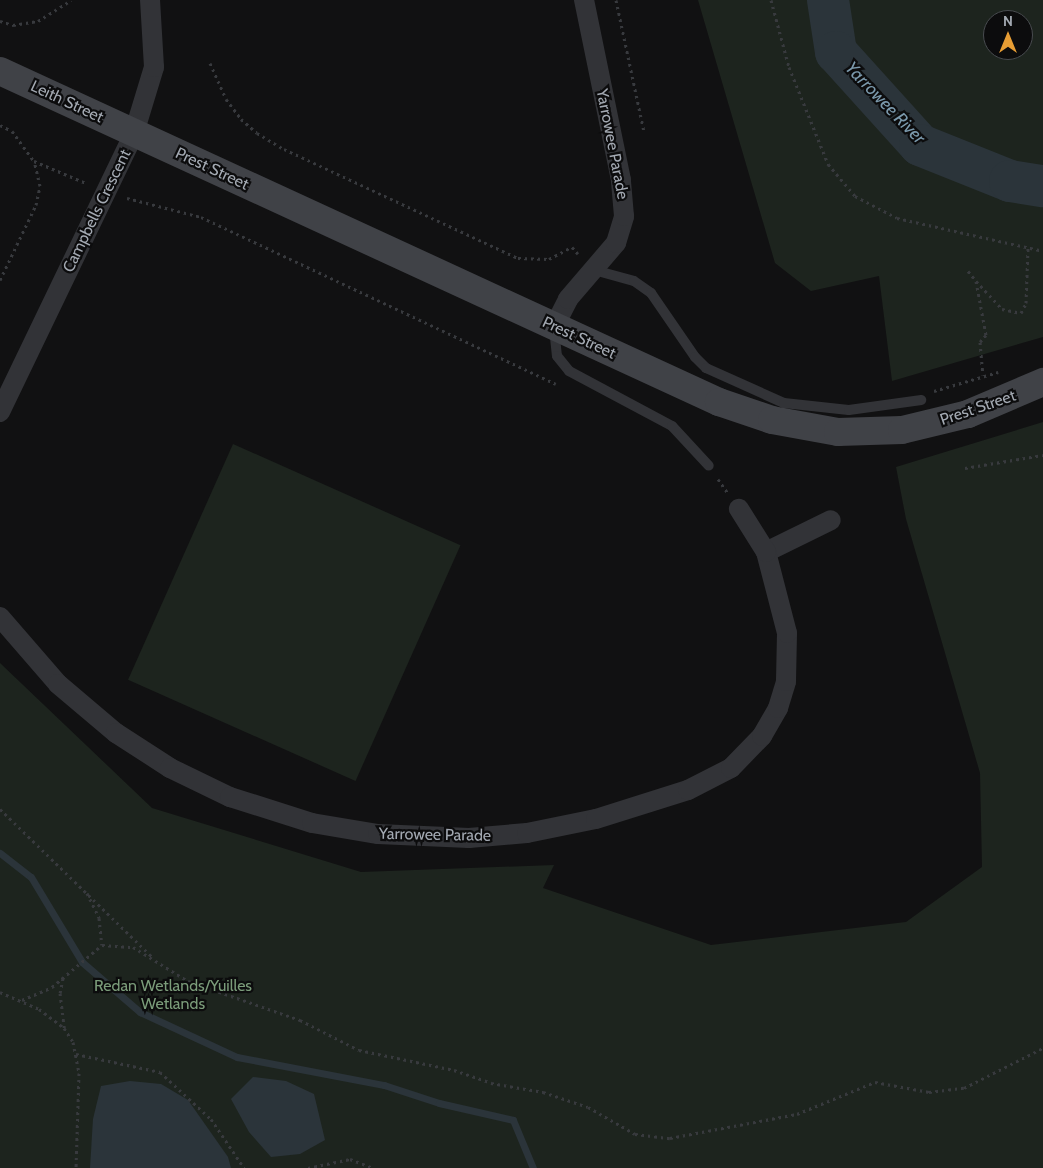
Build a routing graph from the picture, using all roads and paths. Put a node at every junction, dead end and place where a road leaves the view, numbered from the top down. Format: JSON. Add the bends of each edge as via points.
{"nodes":[{"id":1,"x":70,"y":0,"type":"edge"},
{"id":2,"x":150,"y":0,"type":"edge"},
{"id":3,"x":584,"y":0,"type":"edge"},
{"id":4,"x":616,"y":0,"type":"edge"},
{"id":5,"x":771,"y":0,"type":"edge"},
{"id":6,"x":0,"y":21,"type":"edge"},
{"id":7,"x":210,"y":63,"type":"dead end"},
{"id":8,"x":0,"y":71,"type":"edge"},
{"id":9,"x":0,"y":125,"type":"edge"},
{"id":10,"x":644,"y":132,"type":"dead end"},
{"id":11,"x":134,"y":133,"type":"junction"},
{"id":12,"x":34,"y":160,"type":"junction"},
{"id":13,"x":106,"y":192,"type":"junction"},
{"id":14,"x":1028,"y":248,"type":"junction"},
{"id":15,"x":1043,"y":250,"type":"edge"},
{"id":16,"x":594,"y":270,"type":"junction"},
{"id":17,"x":968,"y":271,"type":"dead end"},
{"id":18,"x":0,"y":280,"type":"edge"},
{"id":19,"x":976,"y":281,"type":"junction"},
{"id":20,"x":554,"y":327,"type":"junction"},
{"id":21,"x":1003,"y":370,"type":"dead end"},
{"id":22,"x":983,"y":375,"type":"junction"},
{"id":23,"x":1043,"y":382,"type":"edge"},
{"id":24,"x":559,"y":385,"type":"dead end"},
{"id":25,"x":921,"y":400,"type":"joint"},
{"id":26,"x":0,"y":412,"type":"edge"},
{"id":27,"x":1043,"y":455,"type":"edge"},
{"id":28,"x":709,"y":466,"type":"joint"},
{"id":29,"x":965,"y":468,"type":"dead end"},
{"id":30,"x":739,"y":509,"type":"joint"},
{"id":31,"x":831,"y":520,"type":"dead end"},
{"id":32,"x":766,"y":552,"type":"junction"},
{"id":33,"x":0,"y":617,"type":"edge"},
{"id":34,"x":0,"y":809,"type":"edge"},
{"id":35,"x":86,"y":890,"type":"junction"},
{"id":36,"x":101,"y":945,"type":"junction"},
{"id":37,"x":156,"y":960,"type":"junction"},
{"id":38,"x":64,"y":978,"type":"junction"},
{"id":39,"x":0,"y":992,"type":"edge"},
{"id":40,"x":22,"y":1000,"type":"junction"},
{"id":41,"x":64,"y":1028,"type":"junction"},
{"id":42,"x":1043,"y":1048,"type":"edge"},
{"id":43,"x":76,"y":1054,"type":"junction"},
{"id":44,"x":76,"y":1168,"type":"edge"},
{"id":45,"x":244,"y":1168,"type":"edge"},
{"id":46,"x":308,"y":1168,"type":"edge"},
{"id":47,"x":374,"y":1168,"type":"edge"}],
"edges":[{"from":1,"to":6,"type":"path","via":[[38,21],[13,25]]},
{"from":2,"to":11,"type":"street","name":"Campbells Crescent","via":[[154,67]]},
{"from":3,"to":16,"type":"street","name":"Yarrowee Parade","via":[[624,204],[618,238]]},
{"from":4,"to":10,"type":"path"},
{"from":5,"to":14,"type":"path","via":[[789,67],[828,164],[855,196],[897,218]]},
{"from":7,"to":16,"type":"path","via":[[226,99],[241,119],[268,141],[518,258],[549,259],[572,247]]},
{"from":8,"to":11,"type":"main road","name":"Leith Street"},
{"from":9,"to":12,"type":"path","via":[[12,130]]},
{"from":11,"to":13,"type":"street","name":"Campbells Crescent"},
{"from":11,"to":20,"type":"main road","name":"Prest Street"},
{"from":12,"to":13,"type":"path"},
{"from":12,"to":18,"type":"path","via":[[40,186],[36,205]]},
{"from":13,"to":24,"type":"path","via":[[201,218]]},
{"from":13,"to":26,"type":"street","name":"Campbells Crescent"},
{"from":14,"to":15,"type":"path"},
{"from":14,"to":19,"type":"path","via":[[1026,303],[1021,313],[1002,310]]},
{"from":16,"to":20,"type":"street","name":"Yarrowee Parade","via":[[568,299]]},
{"from":16,"to":25,"type":"lane","via":[[634,281],[651,293],[706,368],[784,403],[849,410]]},
{"from":17,"to":19,"type":"path"},
{"from":19,"to":22,"type":"path","via":[[986,335],[980,342]]},
{"from":20,"to":23,"type":"main road","name":"Prest Street","via":[[719,402],[772,420],[821,430],[880,432],[925,426],[968,414]]},
{"from":20,"to":28,"type":"lane","via":[[557,356],[568,371],[672,426]]},
{"from":21,"to":22,"type":"path"},
{"from":22,"to":25,"type":"path","via":[[922,392]]},
{"from":27,"to":29,"type":"path"},
{"from":28,"to":30,"type":"path"},
{"from":30,"to":32,"type":"street","name":"Yarrowee Parade"},
{"from":31,"to":32,"type":"street"},
{"from":32,"to":33,"type":"street","name":"Yarrowee Parade","via":[[783,612],[789,668],[778,708],[750,751],[719,775],[672,796],[596,819],[495,837],[437,838],[340,830],[258,808],[196,782],[116,733],[75,699],[26,650]]},
{"from":34,"to":35,"type":"path"},
{"from":35,"to":36,"type":"path","via":[[99,918]]},
{"from":35,"to":37,"type":"path"},
{"from":36,"to":37,"type":"path","via":[[133,947]]},
{"from":36,"to":38,"type":"path"},
{"from":37,"to":42,"type":"path","via":[[188,981],[300,1020],[359,1050],[454,1070],[491,1083],[543,1092],[588,1107],[635,1134],[670,1138],[797,1114],[875,1082],[929,1092],[964,1088]]},
{"from":38,"to":40,"type":"path","via":[[43,992]]},
{"from":38,"to":41,"type":"path","via":[[60,992]]},
{"from":39,"to":40,"type":"path"},
{"from":40,"to":41,"type":"path"},
{"from":41,"to":43,"type":"path"},
{"from":43,"to":44,"type":"path","via":[[79,1107]]},
{"from":43,"to":45,"type":"path","via":[[160,1072],[211,1119]]},
{"from":46,"to":47,"type":"path","via":[[350,1159]]}]}
